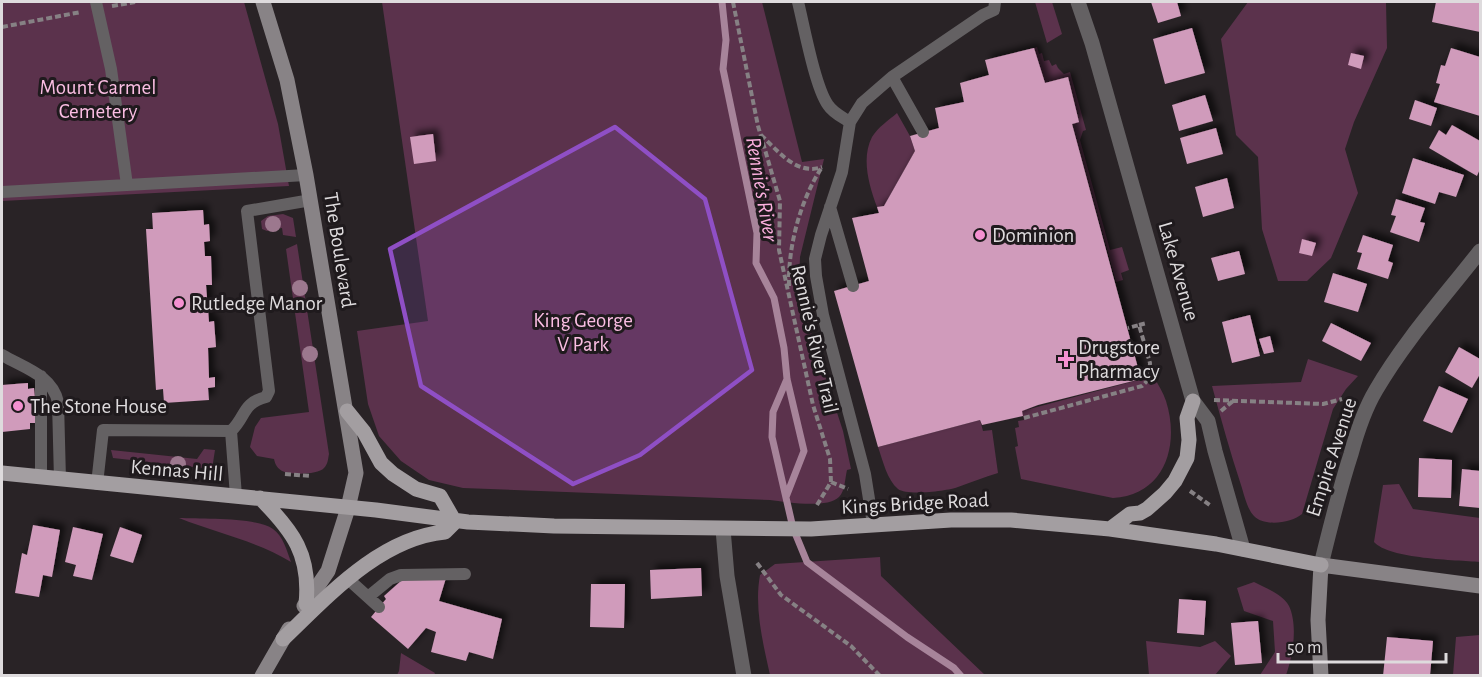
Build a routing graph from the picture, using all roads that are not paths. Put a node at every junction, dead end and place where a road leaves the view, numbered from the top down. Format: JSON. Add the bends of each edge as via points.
{"nodes":[{"id":1,"x":263,"y":2,"type":"edge"},
{"id":2,"x":798,"y":2,"type":"edge"},
{"id":3,"x":995,"y":2,"type":"edge"},
{"id":4,"x":1078,"y":2,"type":"edge"},
{"id":5,"x":97,"y":5,"type":"edge"},
{"id":6,"x":892,"y":77,"type":"junction"},
{"id":7,"x":850,"y":122,"type":"junction"},
{"id":8,"x":922,"y":132,"type":"dead end"},
{"id":9,"x":306,"y":175,"type":"junction"},
{"id":10,"x":127,"y":185,"type":"junction"},
{"id":11,"x":2,"y":192,"type":"edge"},
{"id":12,"x":311,"y":200,"type":"junction"},
{"id":13,"x":830,"y":207,"type":"junction"},
{"id":14,"x":1480,"y":251,"type":"edge"},
{"id":15,"x":853,"y":286,"type":"dead end"},
{"id":16,"x":2,"y":355,"type":"edge"},
{"id":17,"x":41,"y":376,"type":"junction"},
{"id":18,"x":1193,"y":401,"type":"junction"},
{"id":19,"x":347,"y":411,"type":"junction"},
{"id":20,"x":231,"y":430,"type":"junction"},
{"id":21,"x":2,"y":473,"type":"edge"},
{"id":22,"x":41,"y":477,"type":"junction"},
{"id":23,"x":60,"y":480,"type":"junction"},
{"id":24,"x":97,"y":484,"type":"junction"},
{"id":25,"x":236,"y":496,"type":"junction"},
{"id":26,"x":260,"y":498,"type":"junction"},
{"id":27,"x":348,"y":508,"type":"junction"},
{"id":28,"x":455,"y":522,"type":"junction"},
{"id":29,"x":873,"y":524,"type":"junction"},
{"id":30,"x":723,"y":529,"type":"junction"},
{"id":31,"x":1110,"y":530,"type":"junction"},
{"id":32,"x":1243,"y":549,"type":"junction"},
{"id":33,"x":1321,"y":565,"type":"junction"},
{"id":34,"x":465,"y":574,"type":"dead end"},
{"id":35,"x":348,"y":579,"type":"junction"},
{"id":36,"x":1480,"y":586,"type":"edge"},
{"id":37,"x":368,"y":597,"type":"junction"},
{"id":38,"x":306,"y":604,"type":"junction"},
{"id":39,"x":379,"y":607,"type":"dead end"},
{"id":40,"x":283,"y":639,"type":"junction"},
{"id":41,"x":262,"y":675,"type":"edge"},
{"id":42,"x":744,"y":675,"type":"edge"},
{"id":43,"x":1321,"y":675,"type":"edge"}],
"edges":[{"from":1,"to":9,"type":"street","name":"The Boulevard","via":[[287,80]]},
{"from":2,"to":7,"type":"lane","via":[[820,90],[827,105]]},
{"from":3,"to":6,"type":"lane","via":[[994,10]]},
{"from":4,"to":18,"type":"street","name":"Lake Avenue"},
{"from":5,"to":10,"type":"lane","via":[[111,69]]},
{"from":6,"to":7,"type":"lane","via":[[862,103]]},
{"from":6,"to":8,"type":"lane"},
{"from":7,"to":13,"type":"lane","via":[[842,172]]},
{"from":9,"to":10,"type":"lane"},
{"from":9,"to":12,"type":"street","name":"The Boulevard"},
{"from":10,"to":11,"type":"lane"},
{"from":12,"to":19,"type":"street","name":"The Boulevard"},
{"from":12,"to":20,"type":"lane","via":[[247,211],[269,391],[266,397],[247,406]]},
{"from":13,"to":15,"type":"lane"},
{"from":13,"to":29,"type":"lane","via":[[817,251],[816,276],[865,474]]},
{"from":14,"to":33,"type":"street","name":"Empire Avenue","via":[[1376,390],[1352,450]]},
{"from":16,"to":17,"type":"lane"},
{"from":17,"to":22,"type":"lane"},
{"from":17,"to":23,"type":"lane","via":[[56,390]]},
{"from":18,"to":31,"type":"main road","via":[[1187,418],[1187,458],[1175,481],[1147,509],[1130,514]]},
{"from":18,"to":32,"type":"street","name":"Lake Avenue","via":[[1208,421]]},
{"from":19,"to":27,"type":"street","name":"The Boulevard","via":[[357,473]]},
{"from":19,"to":28,"type":"main road","via":[[381,463],[416,489],[440,496]]},
{"from":20,"to":24,"type":"lane","via":[[103,430]]},
{"from":20,"to":25,"type":"lane"},
{"from":21,"to":22,"type":"main road","name":"Kennas Hill"},
{"from":22,"to":23,"type":"main road","name":"Kennas Hill"},
{"from":23,"to":24,"type":"main road","name":"Kennas Hill"},
{"from":24,"to":25,"type":"main road","name":"Kennas Hill"},
{"from":25,"to":26,"type":"main road","name":"Kennas Hill"},
{"from":26,"to":27,"type":"main road","name":"Kennas Hill"},
{"from":26,"to":38,"type":"main road","via":[[297,543],[306,568]]},
{"from":27,"to":28,"type":"main road","name":"Kings Bridge Road"},
{"from":27,"to":38,"type":"street","name":"The Boulevard","via":[[328,571]]},
{"from":28,"to":30,"type":"main road","name":"Kings Bridge Road"},
{"from":28,"to":35,"type":"main road","via":[[445,532],[405,542]]},
{"from":29,"to":30,"type":"main road","name":"Kings Bridge Road"},
{"from":29,"to":31,"type":"main road","name":"Kings Bridge Road","via":[[1011,520]]},
{"from":30,"to":42,"type":"street"},
{"from":31,"to":32,"type":"main road","name":"Kings Bridge Road"},
{"from":32,"to":33,"type":"main road","name":"Kings Bridge Road"},
{"from":33,"to":36,"type":"street","name":"Kings Bridge Road"},
{"from":33,"to":43,"type":"street","name":"Empire Avenue"},
{"from":34,"to":37,"type":"lane","via":[[401,575]]},
{"from":35,"to":37,"type":"lane"},
{"from":35,"to":40,"type":"main road"},
{"from":37,"to":39,"type":"lane"},
{"from":38,"to":40,"type":"street","name":"The Boulevard"},
{"from":40,"to":41,"type":"street","name":"The Boulevard"}]}
